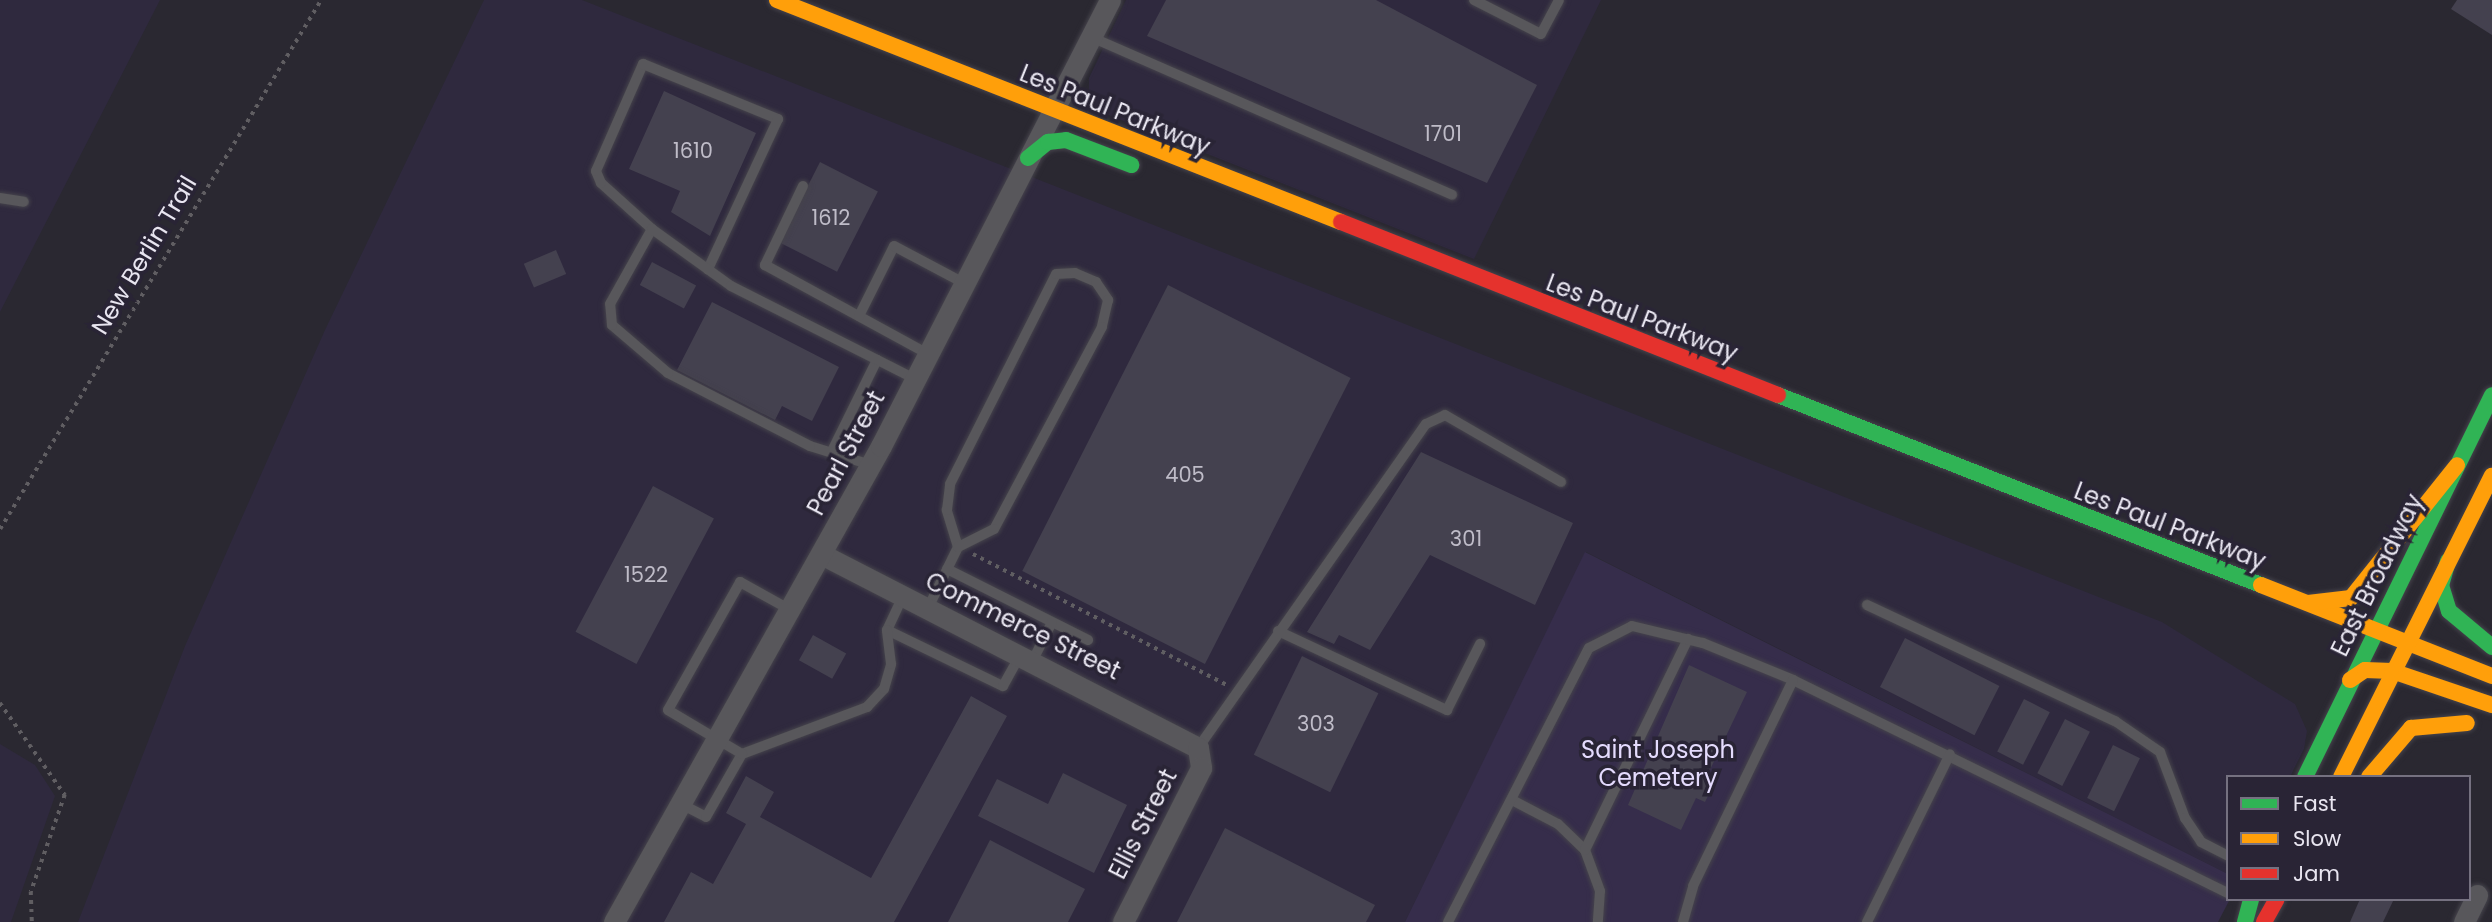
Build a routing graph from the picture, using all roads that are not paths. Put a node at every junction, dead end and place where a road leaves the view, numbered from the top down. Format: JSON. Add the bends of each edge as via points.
{"nodes":[{"id":1,"x":777,"y":0,"type":"edge"},
{"id":2,"x":1110,"y":0,"type":"edge"},
{"id":3,"x":1474,"y":0,"type":"edge"},
{"id":4,"x":1559,"y":0,"type":"edge"},
{"id":5,"x":1091,"y":37,"type":"junction"},
{"id":6,"x":1054,"y":109,"type":"junction"},
{"id":7,"x":1028,"y":158,"type":"junction"},
{"id":8,"x":1153,"y":174,"type":"dead end"},
{"id":9,"x":803,"y":186,"type":"dead end"},
{"id":10,"x":1451,"y":195,"type":"dead end"},
{"id":11,"x":0,"y":198,"type":"edge"},
{"id":12,"x":24,"y":202,"type":"dead end"},
{"id":13,"x":1264,"y":212,"type":"dead end"},
{"id":14,"x":652,"y":229,"type":"junction"},
{"id":15,"x":1364,"y":233,"type":"junction"},
{"id":16,"x":708,"y":269,"type":"junction"},
{"id":17,"x":964,"y":283,"type":"junction"},
{"id":18,"x":859,"y":316,"type":"junction"},
{"id":19,"x":928,"y":354,"type":"junction"},
{"id":20,"x":877,"y":360,"type":"junction"},
{"id":21,"x":915,"y":379,"type":"junction"},
{"id":22,"x":2492,"y":395,"type":"edge"},
{"id":23,"x":831,"y":453,"type":"junction"},
{"id":24,"x":871,"y":465,"type":"junction"},
{"id":25,"x":2457,"y":465,"type":"junction"},
{"id":26,"x":2492,"y":476,"type":"edge"},
{"id":27,"x":1562,"y":482,"type":"dead end"},
{"id":28,"x":958,"y":547,"type":"junction"},
{"id":29,"x":821,"y":554,"type":"junction"},
{"id":30,"x":2448,"y":561,"type":"junction"},
{"id":31,"x":947,"y":569,"type":"junction"},
{"id":32,"x":903,"y":596,"type":"junction"},
{"id":33,"x":2305,"y":603,"type":"junction"},
{"id":34,"x":1867,"y":605,"type":"dead end"},
{"id":35,"x":928,"y":608,"type":"junction"},
{"id":36,"x":789,"y":609,"type":"junction"},
{"id":37,"x":1052,"y":622,"type":"junction"},
{"id":38,"x":887,"y":630,"type":"junction"},
{"id":39,"x":1278,"y":631,"type":"junction"},
{"id":40,"x":2375,"y":631,"type":"junction"},
{"id":41,"x":1688,"y":639,"type":"junction"},
{"id":42,"x":1088,"y":640,"type":"dead end"},
{"id":43,"x":2406,"y":642,"type":"junction"},
{"id":44,"x":1480,"y":644,"type":"dead end"},
{"id":45,"x":2492,"y":647,"type":"edge"},
{"id":46,"x":1027,"y":657,"type":"junction"},
{"id":47,"x":2392,"y":671,"type":"junction"},
{"id":48,"x":2492,"y":676,"type":"edge"},
{"id":49,"x":1793,"y":680,"type":"junction"},
{"id":50,"x":2350,"y":680,"type":"junction"},
{"id":51,"x":2492,"y":705,"type":"edge"},
{"id":52,"x":2467,"y":723,"type":"dead end"},
{"id":53,"x":717,"y":740,"type":"junction"},
{"id":54,"x":1198,"y":748,"type":"junction"},
{"id":55,"x":742,"y":754,"type":"junction"},
{"id":56,"x":1950,"y":754,"type":"junction"},
{"id":57,"x":2306,"y":775,"type":"edge"},
{"id":58,"x":2341,"y":775,"type":"edge"},
{"id":59,"x":2371,"y":775,"type":"edge"},
{"id":60,"x":1512,"y":800,"type":"junction"},
{"id":61,"x":681,"y":804,"type":"junction"},
{"id":62,"x":1585,"y":850,"type":"junction"},
{"id":63,"x":2226,"y":855,"type":"edge"},
{"id":64,"x":2226,"y":892,"type":"edge"},
{"id":65,"x":2477,"y":895,"type":"dead end"},
{"id":66,"x":2247,"y":901,"type":"edge"},
{"id":67,"x":2276,"y":901,"type":"edge"},
{"id":68,"x":614,"y":922,"type":"edge"},
{"id":69,"x":1123,"y":922,"type":"edge"},
{"id":70,"x":1448,"y":922,"type":"edge"},
{"id":71,"x":1598,"y":922,"type":"edge"},
{"id":72,"x":1683,"y":922,"type":"edge"},
{"id":73,"x":1867,"y":922,"type":"edge"},
{"id":74,"x":2245,"y":922,"type":"edge"},
{"id":75,"x":2264,"y":922,"type":"edge"},
{"id":76,"x":2464,"y":922,"type":"edge"}],
"edges":[{"from":1,"to":6,"type":"main road","name":"Les Paul Parkway"},
{"from":2,"to":5,"type":"street","name":"Pearl Street"},
{"from":3,"to":4,"type":"lane","via":[[1541,34]]},
{"from":5,"to":6,"type":"street","name":"Pearl Street"},
{"from":5,"to":10,"type":"lane"},
{"from":6,"to":7,"type":"street","name":"Pearl Street"},
{"from":6,"to":15,"type":"main road","name":"Les Paul Parkway"},
{"from":7,"to":8,"type":"main road","via":[[1048,142],[1066,140]]},
{"from":7,"to":17,"type":"street","name":"Pearl Street"},
{"from":9,"to":18,"type":"lane","via":[[765,265]]},
{"from":11,"to":12,"type":"lane"},
{"from":13,"to":15,"type":"main road"},
{"from":14,"to":16,"type":"lane"},
{"from":14,"to":16,"type":"lane","via":[[601,183],[596,171],[643,64],[778,119]]},
{"from":14,"to":23,"type":"lane","via":[[610,304],[612,325],[668,373]]},
{"from":15,"to":33,"type":"main road","name":"Les Paul Parkway"},
{"from":16,"to":20,"type":"lane"},
{"from":17,"to":18,"type":"lane","via":[[894,246]]},
{"from":17,"to":19,"type":"street","name":"Pearl Street"},
{"from":18,"to":19,"type":"lane"},
{"from":19,"to":21,"type":"street","name":"Pearl Street"},
{"from":20,"to":21,"type":"lane"},
{"from":20,"to":23,"type":"lane"},
{"from":21,"to":24,"type":"street","name":"Pearl Street"},
{"from":22,"to":25,"type":"main road","name":"East Broadway"},
{"from":23,"to":24,"type":"lane"},
{"from":24,"to":29,"type":"street","name":"Pearl Street"},
{"from":25,"to":33,"type":"main road","via":[[2351,598]]},
{"from":25,"to":40,"type":"main road","name":"East Broadway"},
{"from":26,"to":30,"type":"main road"},
{"from":27,"to":39,"type":"lane","via":[[1445,415],[1426,424]]},
{"from":28,"to":28,"type":"lane","via":[[947,510],[950,484],[1056,274],[1075,273],[1096,282],[1108,300],[1102,327],[994,528]]},
{"from":28,"to":31,"type":"lane"},
{"from":29,"to":32,"type":"street","name":"Commerce Street"},
{"from":29,"to":36,"type":"street","name":"Pearl Street"},
{"from":30,"to":43,"type":"main road"},
{"from":30,"to":45,"type":"main road","via":[[2441,585],[2449,611]]},
{"from":31,"to":35,"type":"lane"},
{"from":31,"to":37,"type":"lane"},
{"from":32,"to":35,"type":"street","name":"Commerce Street"},
{"from":32,"to":38,"type":"lane"},
{"from":33,"to":40,"type":"main road","name":"Les Paul Parkway"},
{"from":34,"to":63,"type":"lane","via":[[2138,736],[2160,751],[2201,842]]},
{"from":35,"to":46,"type":"street","name":"Commerce Street"},
{"from":36,"to":53,"type":"street","name":"Pearl Street"},
{"from":36,"to":53,"type":"lane","via":[[740,582],[668,710]]},
{"from":37,"to":42,"type":"lane"},
{"from":37,"to":46,"type":"lane"},
{"from":38,"to":46,"type":"lane","via":[[1003,686]]},
{"from":38,"to":55,"type":"lane","via":[[891,664],[884,690],[867,707]]},
{"from":39,"to":44,"type":"lane","via":[[1447,710]]},
{"from":39,"to":54,"type":"lane"},
{"from":40,"to":43,"type":"main road","name":"Les Paul Parkway"},
{"from":40,"to":50,"type":"main road","name":"East Broadway"},
{"from":41,"to":49,"type":"lane"},
{"from":41,"to":60,"type":"lane","via":[[1632,626],[1589,648]]},
{"from":41,"to":62,"type":"lane"},
{"from":43,"to":47,"type":"main road"},
{"from":43,"to":48,"type":"main road","name":"Les Paul Parkway"},
{"from":46,"to":54,"type":"street","name":"Commerce Street"},
{"from":47,"to":50,"type":"main road","via":[[2365,670]]},
{"from":47,"to":51,"type":"main road"},
{"from":47,"to":58,"type":"main road"},
{"from":49,"to":56,"type":"lane"},
{"from":49,"to":72,"type":"lane","via":[[1693,886]]},
{"from":50,"to":57,"type":"main road","name":"East Broadway"},
{"from":52,"to":59,"type":"main road","via":[[2412,728]]},
{"from":53,"to":55,"type":"lane"},
{"from":53,"to":61,"type":"street","name":"Pearl Street"},
{"from":54,"to":69,"type":"street","name":"Ellis Street","via":[[1201,768]]},
{"from":55,"to":61,"type":"lane","via":[[706,817]]},
{"from":56,"to":64,"type":"lane"},
{"from":56,"to":73,"type":"lane"},
{"from":60,"to":62,"type":"lane","via":[[1558,824]]},
{"from":60,"to":70,"type":"lane"},
{"from":61,"to":68,"type":"street","name":"Pearl Street"},
{"from":62,"to":71,"type":"lane","via":[[1600,891]]},
{"from":65,"to":76,"type":"street"},
{"from":66,"to":74,"type":"main road"},
{"from":67,"to":75,"type":"main road"}]}
